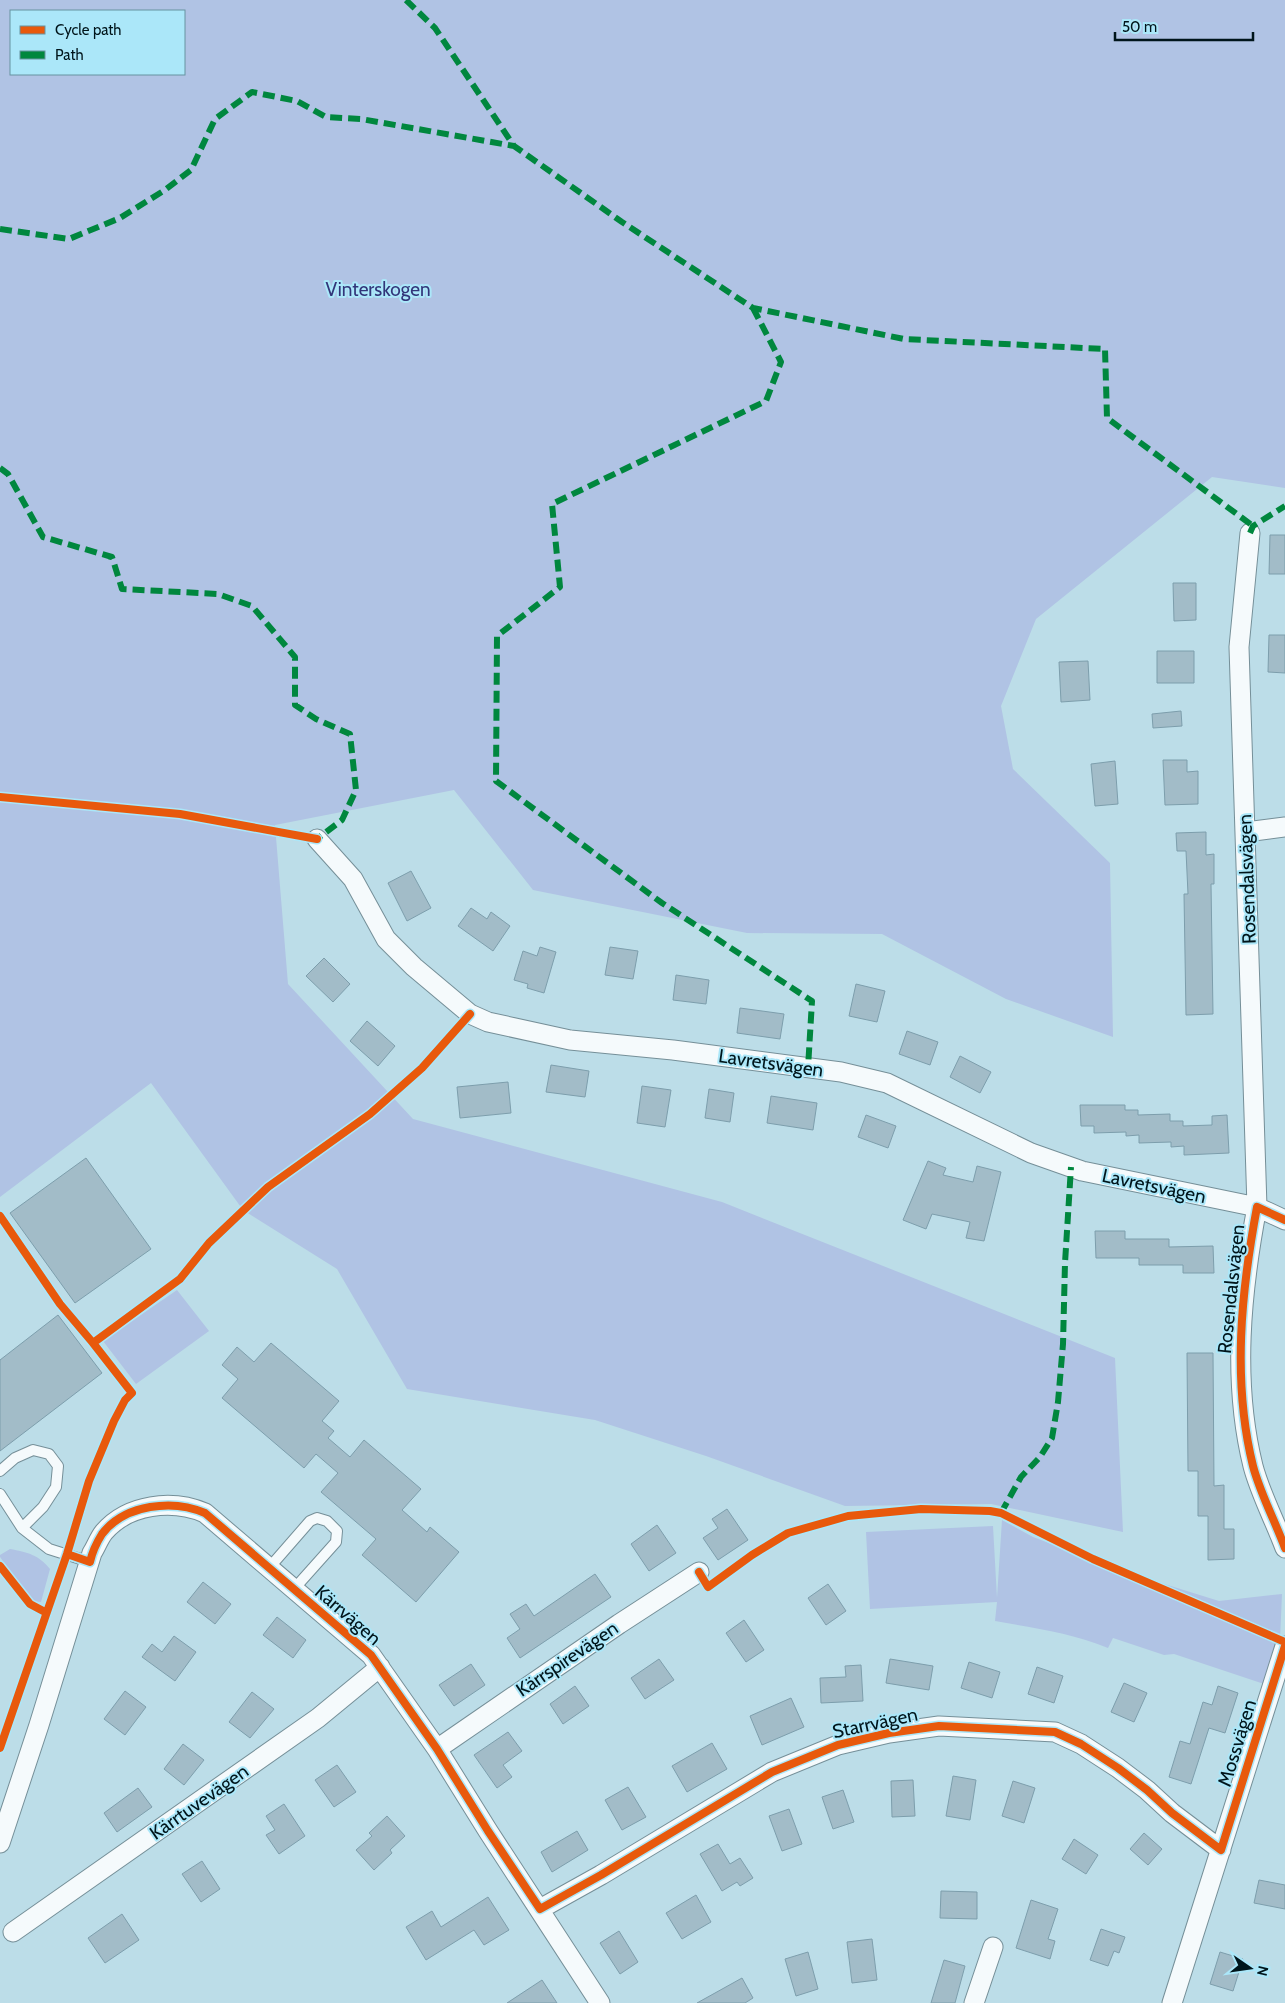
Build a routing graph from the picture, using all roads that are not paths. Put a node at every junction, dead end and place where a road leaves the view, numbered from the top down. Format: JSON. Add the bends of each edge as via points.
{"nodes":[{"id":1,"x":1250,"y":533,"type":"dead end"},
{"id":2,"x":1285,"y":827,"type":"edge"},
{"id":3,"x":1246,"y":832,"type":"junction"},
{"id":4,"x":316,"y":839,"type":"dead end"},
{"id":5,"x":1257,"y":1207,"type":"junction"},
{"id":6,"x":1285,"y":1220,"type":"edge"},
{"id":7,"x":0,"y":1471,"type":"edge"},
{"id":8,"x":0,"y":1494,"type":"edge"},
{"id":9,"x":22,"y":1528,"type":"junction"},
{"id":10,"x":1285,"y":1548,"type":"edge"},
{"id":11,"x":90,"y":1562,"type":"junction"},
{"id":12,"x":269,"y":1568,"type":"junction"},
{"id":13,"x":699,"y":1572,"type":"dead end"},
{"id":14,"x":294,"y":1590,"type":"junction"},
{"id":15,"x":1285,"y":1646,"type":"edge"},
{"id":16,"x":380,"y":1667,"type":"junction"},
{"id":17,"x":437,"y":1749,"type":"junction"},
{"id":18,"x":0,"y":1843,"type":"edge"},
{"id":19,"x":1221,"y":1850,"type":"junction"},
{"id":20,"x":540,"y":1910,"type":"junction"},
{"id":21,"x":13,"y":1932,"type":"dead end"},
{"id":22,"x":993,"y":1948,"type":"dead end"},
{"id":23,"x":600,"y":2003,"type":"edge"},
{"id":24,"x":974,"y":2003,"type":"edge"},
{"id":25,"x":1172,"y":2003,"type":"edge"}],
"edges":[{"from":1,"to":3,"type":"street","name":"Rosendalsvägen","via":[[1239,647]]},
{"from":2,"to":3,"type":"street"},
{"from":3,"to":5,"type":"street","name":"Rosendalsvägen"},
{"from":4,"to":5,"type":"street","name":"Lavretsvägen","via":[[353,879],[386,939],[414,968],[470,1014],[488,1022],[570,1040],[850,1074],[887,1083],[1031,1153],[1082,1171]]},
{"from":5,"to":6,"type":"street","name":"Lavretsvägen"},
{"from":5,"to":10,"type":"street","name":"Rosendalsvägen","via":[[1249,1251],[1239,1359],[1244,1424],[1254,1468]]},
{"from":7,"to":9,"type":"lane","via":[[15,1458],[33,1450],[49,1454],[58,1466],[56,1487],[43,1508]]},
{"from":8,"to":9,"type":"lane"},
{"from":9,"to":11,"type":"lane","via":[[49,1549]]},
{"from":11,"to":12,"type":"street","name":"Kärrvägen","via":[[102,1534],[120,1517],[134,1510],[170,1505],[191,1507],[205,1513]]},
{"from":11,"to":18,"type":"street","name":"Kärrvägen"},
{"from":12,"to":14,"type":"street","name":"Kärrvägen"},
{"from":12,"to":14,"type":"lane","via":[[310,1521],[317,1518],[327,1521],[337,1531],[336,1542]]},
{"from":13,"to":17,"type":"street","name":"Kärrspirevägen"},
{"from":14,"to":16,"type":"street","name":"Kärrvägen","via":[[371,1655]]},
{"from":15,"to":19,"type":"street","name":"Mossvägen"},
{"from":16,"to":17,"type":"street","name":"Kärrvägen"},
{"from":16,"to":21,"type":"street","name":"Kärrtuvevägen","via":[[318,1718]]},
{"from":17,"to":20,"type":"street","name":"Kärrvägen"},
{"from":19,"to":20,"type":"street","name":"Starrvägen","via":[[1125,1773],[1081,1744],[1055,1732],[939,1726],[838,1745],[772,1772]]},
{"from":19,"to":25,"type":"street","name":"Mossvägen"},
{"from":20,"to":23,"type":"street","name":"Kärrvägen"},
{"from":22,"to":24,"type":"street"}]}
